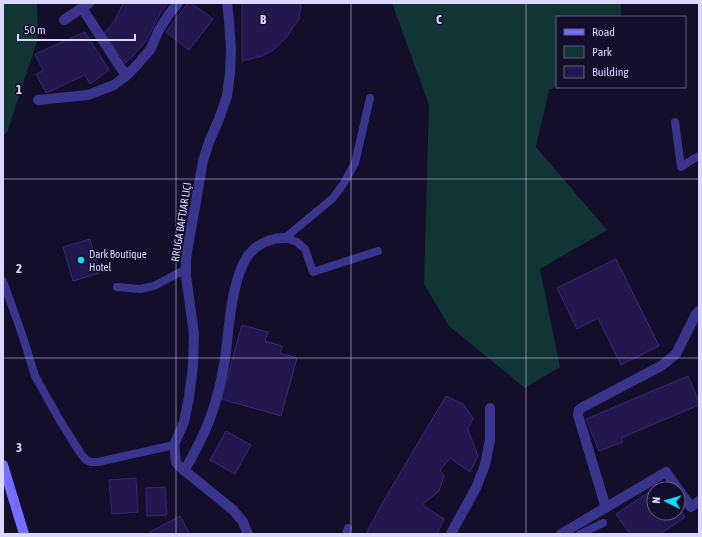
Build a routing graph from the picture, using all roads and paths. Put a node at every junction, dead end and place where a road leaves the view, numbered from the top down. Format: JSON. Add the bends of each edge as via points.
{"nodes":[{"id":1,"x":178,"y":3,"type":"edge"},
{"id":2,"x":227,"y":3,"type":"edge"},
{"id":3,"x":86,"y":6,"type":"edge"},
{"id":4,"x":64,"y":20,"type":"dead end"},
{"id":5,"x":126,"y":76,"type":"junction"},
{"id":6,"x":370,"y":98,"type":"dead end"},
{"id":7,"x":38,"y":100,"type":"dead end"},
{"id":8,"x":675,"y":122,"type":"dead end"},
{"id":9,"x":699,"y":156,"type":"edge"},
{"id":10,"x":285,"y":238,"type":"junction"},
{"id":11,"x":378,"y":251,"type":"dead end"},
{"id":12,"x":186,"y":269,"type":"junction"},
{"id":13,"x":3,"y":281,"type":"edge"},
{"id":14,"x":117,"y":287,"type":"dead end"},
{"id":15,"x":699,"y":311,"type":"edge"},
{"id":16,"x":490,"y":408,"type":"dead end"},
{"id":17,"x":174,"y":445,"type":"junction"},
{"id":18,"x":3,"y":465,"type":"edge"},
{"id":19,"x":184,"y":471,"type":"junction"},
{"id":20,"x":651,"y":481,"type":"edge"},
{"id":21,"x":672,"y":481,"type":"edge"},
{"id":22,"x":646,"y":484,"type":"edge"},
{"id":23,"x":686,"y":500,"type":"edge"},
{"id":24,"x":699,"y":501,"type":"edge"},
{"id":25,"x":606,"y":508,"type":"junction"},
{"id":26,"x":604,"y":523,"type":"dead end"},
{"id":27,"x":24,"y":534,"type":"edge"},
{"id":28,"x":248,"y":534,"type":"edge"},
{"id":29,"x":451,"y":534,"type":"edge"},
{"id":30,"x":561,"y":534,"type":"edge"},
{"id":31,"x":580,"y":534,"type":"edge"}],
"edges":[{"from":1,"to":5,"type":"street","via":[[159,30],[150,50]]},
{"from":2,"to":12,"type":"street","name":"RRUGA BAFTJAR LIÇI","via":[[230,20],[230,73],[219,119],[203,161]]},
{"from":3,"to":4,"type":"street"},
{"from":3,"to":5,"type":"street"},
{"from":5,"to":7,"type":"street","via":[[114,85],[88,95]]},
{"from":6,"to":10,"type":"lane","via":[[355,163],[344,183],[333,198]]},
{"from":8,"to":9,"type":"lane","via":[[681,167]]},
{"from":10,"to":11,"type":"lane","via":[[297,242],[305,249],[313,272]]},
{"from":10,"to":19,"type":"street","via":[[274,238],[262,243],[250,254],[240,270],[218,393],[210,421]]},
{"from":12,"to":14,"type":"lane","via":[[154,286],[140,289]]},
{"from":12,"to":17,"type":"street","name":"RRUGA BAFTJAR LIÇI","via":[[194,334],[193,366],[184,422]]},
{"from":13,"to":17,"type":"lane","via":[[35,376],[86,460],[98,462]]},
{"from":15,"to":25,"type":"street","via":[[676,354],[661,366],[579,410],[578,415]]},
{"from":16,"to":29,"type":"street","via":[[490,440],[485,465],[476,488]]},
{"from":17,"to":19,"type":"street","via":[[176,462]]},
{"from":18,"to":27,"type":"street"},
{"from":19,"to":28,"type":"street","via":[[233,510],[243,522]]},
{"from":20,"to":21,"type":"street","via":[[666,472]]},
{"from":22,"to":25,"type":"street"},
{"from":23,"to":24,"type":"street","via":[[691,507]]},
{"from":25,"to":30,"type":"street"},
{"from":26,"to":31,"type":"lane"}]}
